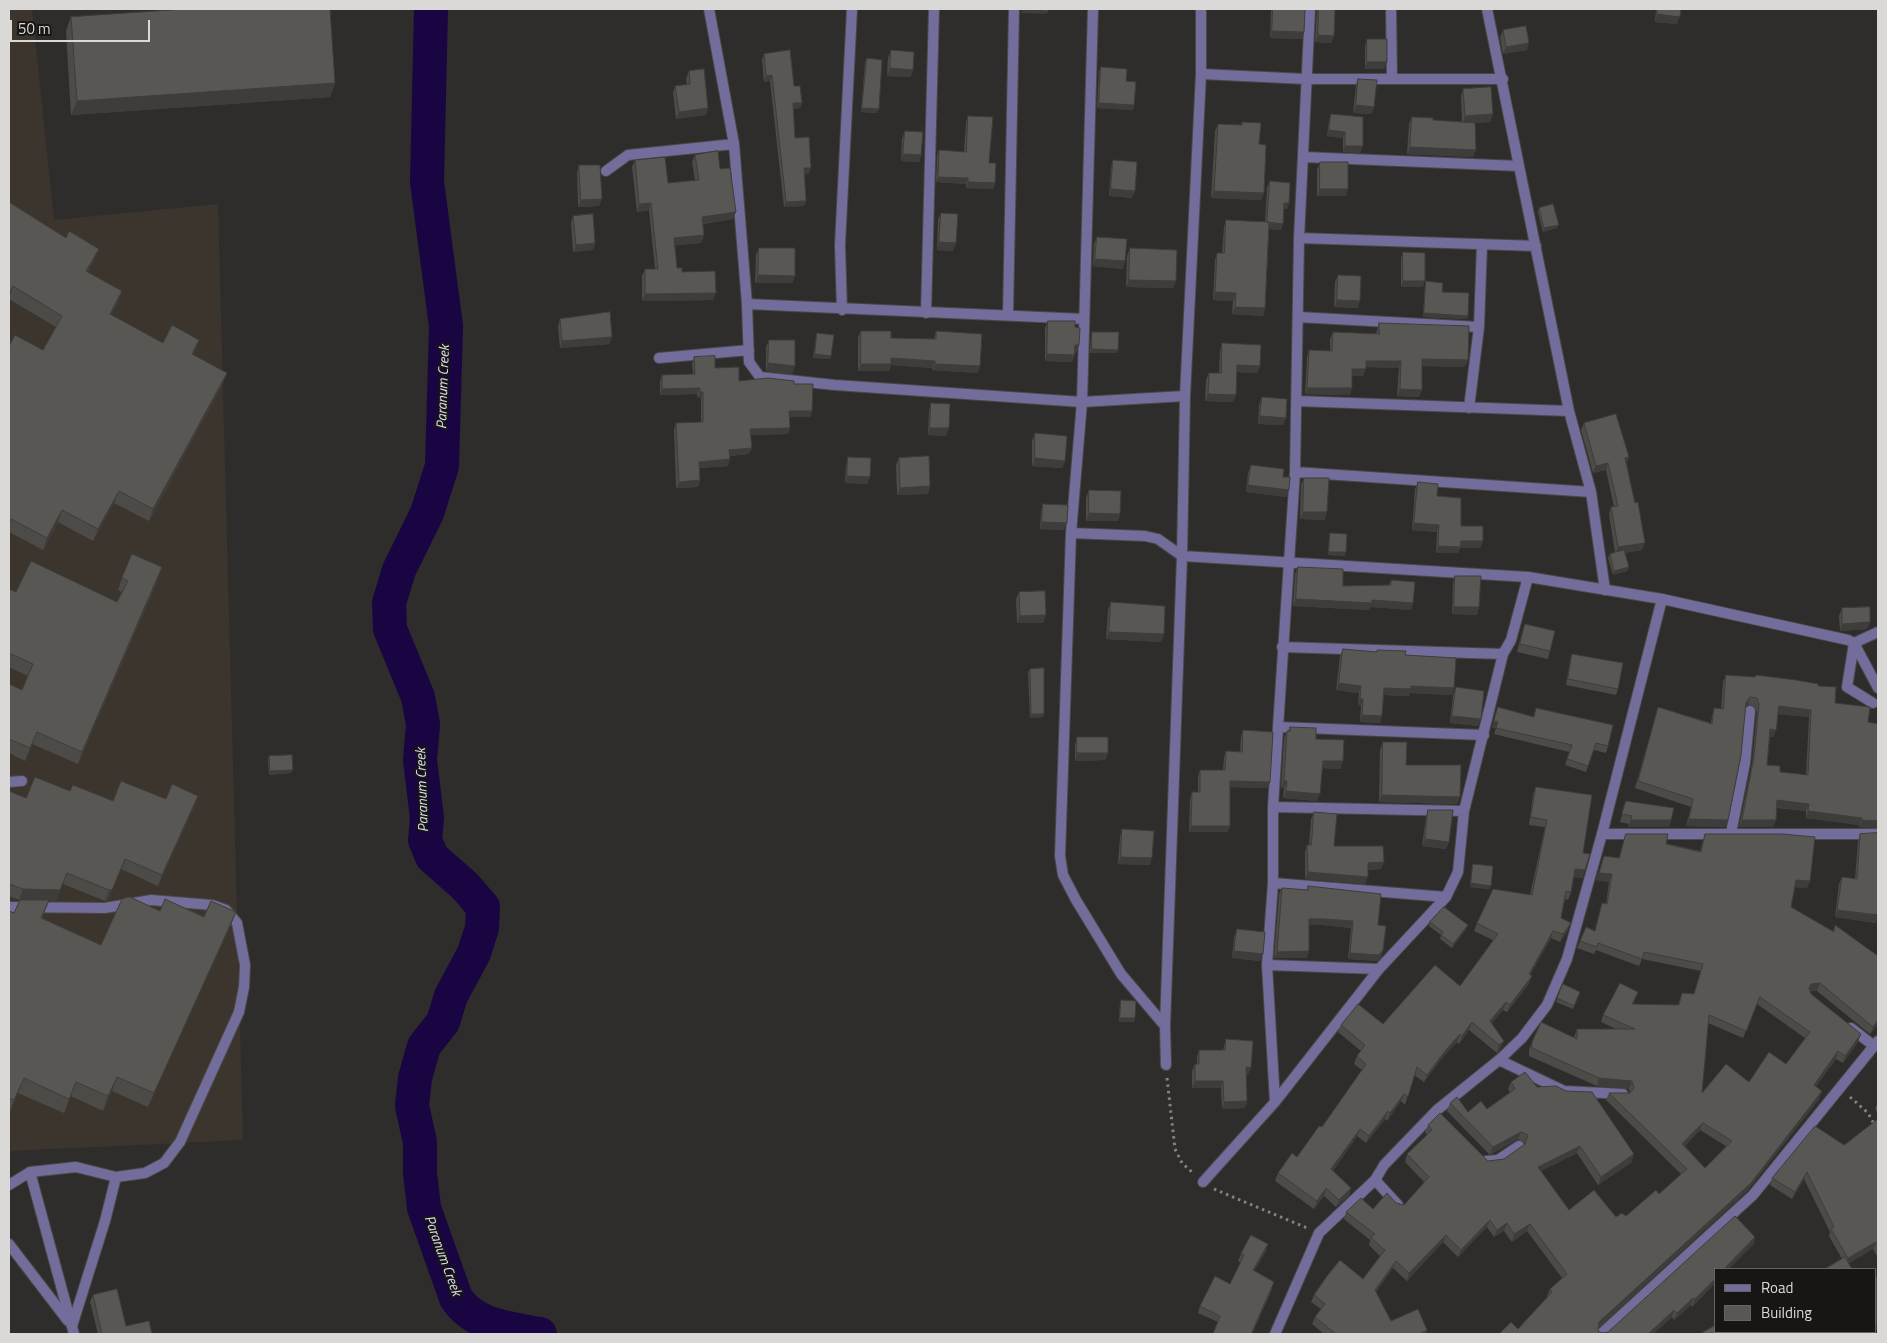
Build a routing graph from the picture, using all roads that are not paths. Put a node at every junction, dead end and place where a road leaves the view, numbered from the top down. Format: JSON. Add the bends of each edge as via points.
{"nodes":[{"id":1,"x":709,"y":9,"type":"edge"},
{"id":2,"x":852,"y":9,"type":"edge"},
{"id":3,"x":934,"y":9,"type":"edge"},
{"id":4,"x":1014,"y":9,"type":"edge"},
{"id":5,"x":1093,"y":9,"type":"edge"},
{"id":6,"x":1201,"y":9,"type":"edge"},
{"id":7,"x":1310,"y":9,"type":"edge"},
{"id":8,"x":1392,"y":9,"type":"edge"},
{"id":9,"x":1487,"y":9,"type":"edge"},
{"id":10,"x":1201,"y":74,"type":"junction"},
{"id":11,"x":1503,"y":78,"type":"junction"},
{"id":12,"x":1306,"y":79,"type":"junction"},
{"id":13,"x":1392,"y":79,"type":"junction"},
{"id":14,"x":734,"y":144,"type":"junction"},
{"id":15,"x":1303,"y":158,"type":"junction"},
{"id":16,"x":1519,"y":166,"type":"junction"},
{"id":17,"x":606,"y":170,"type":"dead end"},
{"id":18,"x":1299,"y":238,"type":"junction"},
{"id":19,"x":1482,"y":244,"type":"junction"},
{"id":20,"x":1536,"y":246,"type":"junction"},
{"id":21,"x":747,"y":304,"type":"junction"},
{"id":22,"x":842,"y":310,"type":"junction"},
{"id":23,"x":926,"y":312,"type":"junction"},
{"id":24,"x":1008,"y":315,"type":"junction"},
{"id":25,"x":1298,"y":317,"type":"junction"},
{"id":26,"x":1084,"y":319,"type":"junction"},
{"id":27,"x":1479,"y":327,"type":"junction"},
{"id":28,"x":749,"y":350,"type":"junction"},
{"id":29,"x":659,"y":358,"type":"dead end"},
{"id":30,"x":1185,"y":396,"type":"junction"},
{"id":31,"x":1296,"y":401,"type":"junction"},
{"id":32,"x":1082,"y":402,"type":"junction"},
{"id":33,"x":1469,"y":408,"type":"junction"},
{"id":34,"x":1569,"y":411,"type":"junction"},
{"id":35,"x":1295,"y":472,"type":"junction"},
{"id":36,"x":1591,"y":492,"type":"junction"},
{"id":37,"x":1071,"y":533,"type":"junction"},
{"id":38,"x":1182,"y":556,"type":"junction"},
{"id":39,"x":1289,"y":561,"type":"junction"},
{"id":40,"x":1528,"y":577,"type":"junction"},
{"id":41,"x":1606,"y":590,"type":"junction"},
{"id":42,"x":1662,"y":599,"type":"junction"},
{"id":43,"x":1878,"y":632,"type":"edge"},
{"id":44,"x":1854,"y":643,"type":"junction"},
{"id":45,"x":1282,"y":647,"type":"junction"},
{"id":46,"x":1503,"y":654,"type":"junction"},
{"id":47,"x":1878,"y":689,"type":"edge"},
{"id":48,"x":1876,"y":704,"type":"edge"},
{"id":49,"x":1750,"y":711,"type":"dead end"},
{"id":50,"x":1278,"y":727,"type":"junction"},
{"id":51,"x":1484,"y":735,"type":"junction"},
{"id":52,"x":22,"y":781,"type":"dead end"},
{"id":53,"x":9,"y":782,"type":"edge"},
{"id":54,"x":1273,"y":807,"type":"junction"},
{"id":55,"x":1464,"y":812,"type":"junction"},
{"id":56,"x":1731,"y":833,"type":"junction"},
{"id":57,"x":1602,"y":834,"type":"junction"},
{"id":58,"x":1878,"y":834,"type":"edge"},
{"id":59,"x":1273,"y":883,"type":"junction"},
{"id":60,"x":1446,"y":897,"type":"junction"},
{"id":61,"x":9,"y":906,"type":"edge"},
{"id":62,"x":1267,"y":964,"type":"junction"},
{"id":63,"x":1379,"y":969,"type":"junction"},
{"id":64,"x":1842,"y":1021,"type":"edge"},
{"id":65,"x":1165,"y":1026,"type":"junction"},
{"id":66,"x":1876,"y":1044,"type":"edge"},
{"id":67,"x":1499,"y":1060,"type":"junction"},
{"id":68,"x":1166,"y":1065,"type":"road end"},
{"id":69,"x":1625,"y":1094,"type":"edge"},
{"id":70,"x":1275,"y":1102,"type":"junction"},
{"id":71,"x":1519,"y":1146,"type":"edge"},
{"id":72,"x":1478,"y":1153,"type":"edge"},
{"id":73,"x":30,"y":1172,"type":"junction"},
{"id":74,"x":116,"y":1177,"type":"junction"},
{"id":75,"x":1375,"y":1180,"type":"junction"},
{"id":76,"x":1203,"y":1182,"type":"road end"},
{"id":77,"x":9,"y":1185,"type":"edge"},
{"id":78,"x":1398,"y":1204,"type":"edge"},
{"id":79,"x":9,"y":1244,"type":"edge"},
{"id":80,"x":73,"y":1330,"type":"edge"},
{"id":81,"x":1275,"y":1334,"type":"edge"},
{"id":82,"x":1601,"y":1334,"type":"edge"}],
"edges":[{"from":1,"to":14,"type":"street"},
{"from":2,"to":22,"type":"street","via":[[840,245]]},
{"from":3,"to":23,"type":"street"},
{"from":4,"to":24,"type":"street"},
{"from":5,"to":26,"type":"street"},
{"from":6,"to":10,"type":"street"},
{"from":7,"to":12,"type":"street"},
{"from":8,"to":13,"type":"street"},
{"from":9,"to":11,"type":"street"},
{"from":10,"to":12,"type":"street"},
{"from":10,"to":30,"type":"street"},
{"from":11,"to":13,"type":"street"},
{"from":11,"to":16,"type":"street"},
{"from":12,"to":13,"type":"street"},
{"from":12,"to":15,"type":"street"},
{"from":14,"to":17,"type":"street","via":[[628,155]]},
{"from":14,"to":21,"type":"street"},
{"from":15,"to":16,"type":"street"},
{"from":15,"to":18,"type":"street"},
{"from":16,"to":20,"type":"street"},
{"from":18,"to":19,"type":"street"},
{"from":18,"to":25,"type":"street"},
{"from":19,"to":20,"type":"street"},
{"from":19,"to":27,"type":"street"},
{"from":20,"to":34,"type":"street"},
{"from":21,"to":22,"type":"street"},
{"from":21,"to":28,"type":"street"},
{"from":22,"to":23,"type":"street"},
{"from":23,"to":24,"type":"street"},
{"from":24,"to":26,"type":"street"},
{"from":25,"to":27,"type":"street"},
{"from":25,"to":31,"type":"street"},
{"from":26,"to":32,"type":"street"},
{"from":27,"to":33,"type":"street"},
{"from":28,"to":29,"type":"street"},
{"from":28,"to":32,"type":"street","via":[[750,362],[760,377]]},
{"from":30,"to":32,"type":"street"},
{"from":30,"to":38,"type":"street"},
{"from":31,"to":33,"type":"street"},
{"from":31,"to":35,"type":"street"},
{"from":32,"to":37,"type":"street"},
{"from":33,"to":34,"type":"street"},
{"from":34,"to":36,"type":"street"},
{"from":35,"to":36,"type":"street"},
{"from":35,"to":39,"type":"street"},
{"from":36,"to":41,"type":"street"},
{"from":37,"to":38,"type":"street","via":[[1145,536],[1158,539]]},
{"from":37,"to":65,"type":"street","via":[[1060,856],[1063,875],[1121,974]]},
{"from":38,"to":39,"type":"street"},
{"from":38,"to":65,"type":"street"},
{"from":39,"to":40,"type":"street"},
{"from":39,"to":45,"type":"street"},
{"from":40,"to":41,"type":"street"},
{"from":40,"to":46,"type":"street","via":[[1511,640]]},
{"from":41,"to":42,"type":"street"},
{"from":42,"to":44,"type":"street"},
{"from":42,"to":57,"type":"street"},
{"from":43,"to":44,"type":"street"},
{"from":44,"to":47,"type":"street"},
{"from":44,"to":48,"type":"street","via":[[1847,686]]},
{"from":45,"to":46,"type":"street"},
{"from":45,"to":50,"type":"street"},
{"from":46,"to":51,"type":"street"},
{"from":47,"to":48,"type":"street"},
{"from":49,"to":56,"type":"street","via":[[1745,763]]},
{"from":50,"to":51,"type":"street"},
{"from":50,"to":54,"type":"street"},
{"from":51,"to":55,"type":"street"},
{"from":52,"to":53,"type":"street"},
{"from":54,"to":55,"type":"street"},
{"from":54,"to":59,"type":"street"},
{"from":55,"to":60,"type":"street","via":[[1458,872]]},
{"from":56,"to":57,"type":"street"},
{"from":56,"to":58,"type":"street"},
{"from":57,"to":67,"type":"street","via":[[1567,959],[1547,1005],[1522,1038]]},
{"from":59,"to":60,"type":"street"},
{"from":59,"to":62,"type":"street"},
{"from":60,"to":63,"type":"street"},
{"from":61,"to":74,"type":"street","via":[[105,908],[151,900],[212,905],[226,910],[237,923],[245,964],[239,1012],[180,1142],[164,1163],[145,1173]]},
{"from":62,"to":63,"type":"street"},
{"from":62,"to":70,"type":"street"},
{"from":63,"to":70,"type":"street"},
{"from":64,"to":66,"type":"street"},
{"from":65,"to":68,"type":"street"},
{"from":66,"to":82,"type":"street","via":[[1753,1195]]},
{"from":67,"to":69,"type":"street","via":[[1564,1091]]},
{"from":67,"to":75,"type":"street","via":[[1384,1165]]},
{"from":70,"to":76,"type":"street"},
{"from":71,"to":72,"type":"street","via":[[1493,1162],[1488,1162]]},
{"from":73,"to":74,"type":"street","via":[[76,1167]]},
{"from":73,"to":77,"type":"street"},
{"from":73,"to":80,"type":"street"},
{"from":74,"to":80,"type":"street"},
{"from":75,"to":78,"type":"street"},
{"from":75,"to":81,"type":"street","via":[[1319,1233]]},
{"from":79,"to":80,"type":"street"}]}
